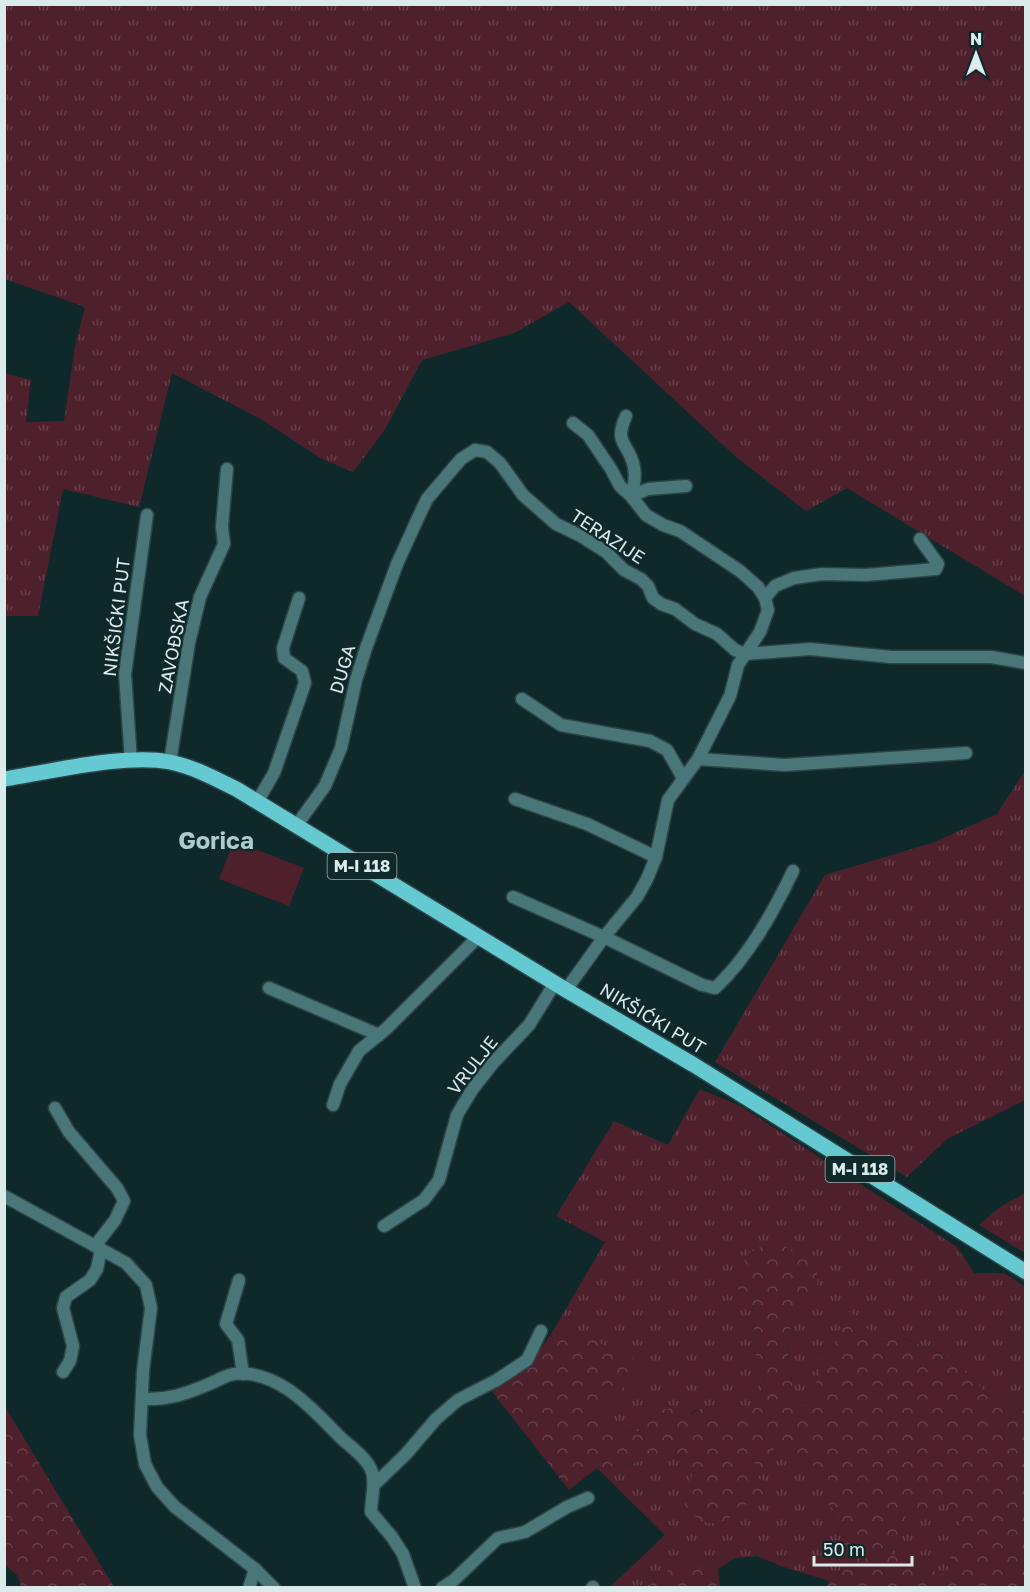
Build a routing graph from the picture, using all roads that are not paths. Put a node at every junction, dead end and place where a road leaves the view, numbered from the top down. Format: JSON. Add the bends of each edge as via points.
{"nodes":[{"id":1,"x":626,"y":416,"type":"dead end"},
{"id":2,"x":573,"y":423,"type":"dead end"},
{"id":3,"x":227,"y":469,"type":"dead end"},
{"id":4,"x":686,"y":486,"type":"dead end"},
{"id":5,"x":632,"y":496,"type":"junction"},
{"id":6,"x":147,"y":514,"type":"dead end"},
{"id":7,"x":418,"y":518,"type":"joint"},
{"id":8,"x":920,"y":539,"type":"dead end"},
{"id":9,"x":299,"y":598,"type":"dead end"},
{"id":10,"x":765,"y":598,"type":"junction"},
{"id":11,"x":745,"y":654,"type":"junction"},
{"id":12,"x":1026,"y":663,"type":"edge"},
{"id":13,"x":522,"y":699,"type":"dead end"},
{"id":14,"x":966,"y":753,"type":"dead end"},
{"id":15,"x":698,"y":759,"type":"junction"},
{"id":16,"x":131,"y":760,"type":"junction"},
{"id":17,"x":170,"y":762,"type":"junction"},
{"id":18,"x":682,"y":778,"type":"junction"},
{"id":19,"x":4,"y":779,"type":"edge"},
{"id":20,"x":515,"y":799,"type":"dead end"},
{"id":21,"x":257,"y":802,"type":"junction"},
{"id":22,"x":296,"y":825,"type":"junction"},
{"id":23,"x":656,"y":857,"type":"junction"},
{"id":24,"x":793,"y":871,"type":"dead end"},
{"id":25,"x":513,"y":897,"type":"dead end"},
{"id":26,"x":479,"y":936,"type":"junction"},
{"id":27,"x":604,"y":937,"type":"junction"},
{"id":28,"x":561,"y":986,"type":"junction"},
{"id":29,"x":269,"y":988,"type":"dead end"},
{"id":30,"x":378,"y":1035,"type":"junction"},
{"id":31,"x":333,"y":1105,"type":"dead end"},
{"id":32,"x":55,"y":1107,"type":"dead end"},
{"id":33,"x":4,"y":1196,"type":"edge"},
{"id":34,"x":384,"y":1226,"type":"dead end"},
{"id":35,"x":98,"y":1248,"type":"junction"},
{"id":36,"x":1026,"y":1272,"type":"edge"},
{"id":37,"x":239,"y":1280,"type":"dead end"},
{"id":38,"x":540,"y":1331,"type":"dead end"},
{"id":39,"x":63,"y":1372,"type":"dead end"},
{"id":40,"x":243,"y":1374,"type":"junction"},
{"id":41,"x":143,"y":1399,"type":"junction"},
{"id":42,"x":375,"y":1484,"type":"junction"},
{"id":43,"x":588,"y":1498,"type":"dead end"},
{"id":44,"x":255,"y":1569,"type":"junction"},
{"id":45,"x":446,"y":1586,"type":"edge"},
{"id":46,"x":249,"y":1587,"type":"edge"},
{"id":47,"x":274,"y":1587,"type":"edge"},
{"id":48,"x":415,"y":1587,"type":"edge"}],
"edges":[{"from":1,"to":5,"type":"street","via":[[620,428],[634,466]]},
{"from":2,"to":5,"type":"street","via":[[588,435],[620,486]]},
{"from":3,"to":17,"type":"street","name":"ZAVOĐSKA","via":[[224,544],[200,597]]},
{"from":4,"to":5,"type":"street","via":[[648,489]]},
{"from":5,"to":10,"type":"street","via":[[646,515],[713,551],[758,587]]},
{"from":6,"to":16,"type":"street","name":"NIKŠIĆKI PUT","via":[[125,674]]},
{"from":7,"to":11,"type":"street","name":"TERAZIJE","via":[[427,499],[461,459],[475,450],[487,452],[523,495],[556,524],[606,552],[624,570],[641,579],[661,604]]},
{"from":7,"to":22,"type":"street","name":"DUGA","via":[[396,564],[366,648],[341,748],[325,786]]},
{"from":8,"to":10,"type":"street","via":[[938,564],[936,569],[794,578],[775,586]]},
{"from":9,"to":21,"type":"street","via":[[283,648],[284,658],[302,671],[305,683],[274,773]]},
{"from":10,"to":11,"type":"street","via":[[768,610],[760,632]]},
{"from":11,"to":12,"type":"street","via":[[810,649],[891,657],[991,657]]},
{"from":11,"to":15,"type":"street","via":[[730,696]]},
{"from":13,"to":18,"type":"street","via":[[561,726],[650,741],[667,750]]},
{"from":14,"to":15,"type":"street","via":[[785,765]]},
{"from":15,"to":18,"type":"street"},
{"from":16,"to":17,"type":"main road","name":"NIKŠIĆKI PUT","number":"M-I 118"},
{"from":16,"to":19,"type":"main road","name":"NIKŠIĆKI PUT","number":"M-I 118"},
{"from":17,"to":21,"type":"main road","name":"NIKŠIĆKI PUT","number":"M-I 118","via":[[201,771]]},
{"from":18,"to":23,"type":"street","via":[[668,800]]},
{"from":20,"to":23,"type":"street","via":[[587,824]]},
{"from":21,"to":22,"type":"main road","name":"NIKŠIĆKI PUT","number":"M-I 118"},
{"from":22,"to":26,"type":"main road","name":"NIKŠIĆKI PUT","number":"M-I 118"},
{"from":23,"to":27,"type":"street","via":[[637,897]]},
{"from":24,"to":27,"type":"street","via":[[764,925],[729,976],[715,988]]},
{"from":25,"to":27,"type":"street"},
{"from":26,"to":28,"type":"main road","name":"NIKŠIĆKI PUT","number":"M-I 118"},
{"from":26,"to":30,"type":"street"},
{"from":27,"to":28,"type":"street"},
{"from":28,"to":34,"type":"street","name":"VRULJE","via":[[472,1090],[457,1115],[439,1180],[424,1200]]},
{"from":28,"to":36,"type":"main road","name":"NIKŠIĆKI PUT","number":"M-I 118"},
{"from":29,"to":30,"type":"street"},
{"from":30,"to":31,"type":"street","via":[[359,1051]]},
{"from":32,"to":35,"type":"street","via":[[69,1132],[117,1188],[124,1202]]},
{"from":33,"to":35,"type":"street"},
{"from":35,"to":39,"type":"street","via":[[97,1269],[90,1280],[66,1297],[63,1308],[73,1346]]},
{"from":35,"to":41,"type":"street","via":[[126,1263],[146,1285],[149,1295]]},
{"from":37,"to":40,"type":"street","via":[[226,1324],[238,1341]]},
{"from":38,"to":42,"type":"street","via":[[527,1360],[458,1400]]},
{"from":40,"to":41,"type":"street","via":[[232,1374],[183,1395]]},
{"from":40,"to":42,"type":"street","via":[[253,1374],[286,1388],[306,1401],[357,1452],[371,1469]]},
{"from":41,"to":44,"type":"street","via":[[143,1455],[157,1487],[175,1507]]},
{"from":42,"to":48,"type":"street","via":[[371,1512],[403,1554]]},
{"from":43,"to":45,"type":"street","via":[[525,1532],[498,1538]]},
{"from":44,"to":46,"type":"street"},
{"from":44,"to":47,"type":"street"}]}
